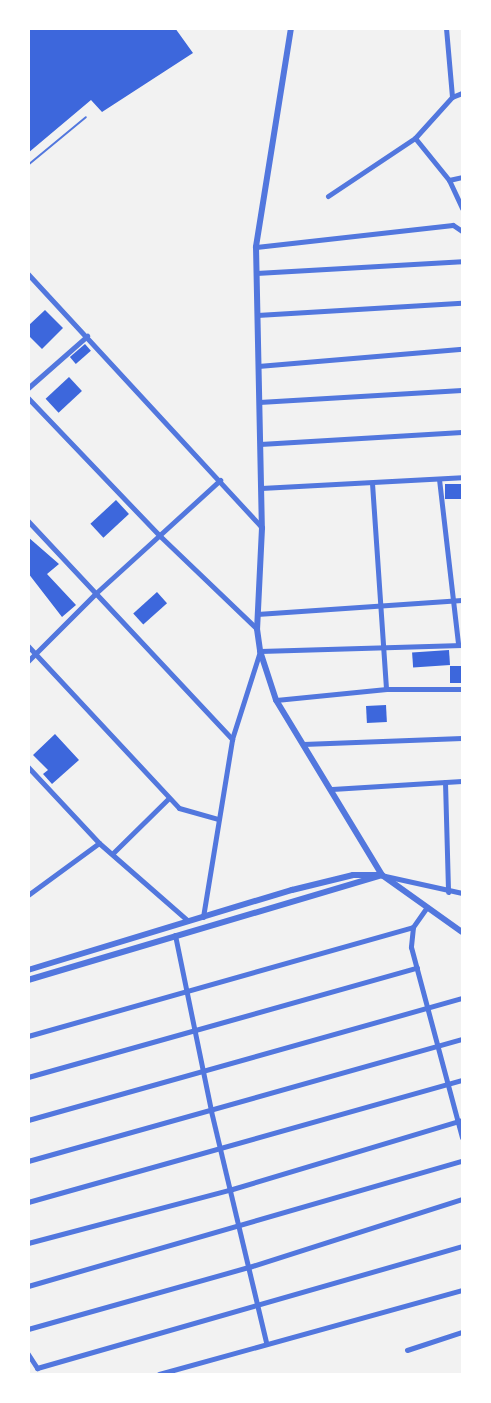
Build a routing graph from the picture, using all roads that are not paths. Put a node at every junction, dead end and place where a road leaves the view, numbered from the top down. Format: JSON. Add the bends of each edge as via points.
{"nodes":[{"id":1,"x":291,"y":28,"type":"edge"},
{"id":2,"x":446,"y":28,"type":"edge"},
{"id":3,"x":462,"y":93,"type":"edge"},
{"id":4,"x":452,"y":97,"type":"junction"},
{"id":5,"x":86,"y":117,"type":"dead end"},
{"id":6,"x":415,"y":138,"type":"junction"},
{"id":7,"x":28,"y":165,"type":"edge"},
{"id":8,"x":462,"y":177,"type":"edge"},
{"id":9,"x":449,"y":180,"type":"junction"},
{"id":10,"x":328,"y":196,"type":"dead end"},
{"id":11,"x":462,"y":208,"type":"edge"},
{"id":12,"x":462,"y":231,"type":"edge"},
{"id":13,"x":256,"y":247,"type":"junction"},
{"id":14,"x":462,"y":261,"type":"edge"},
{"id":15,"x":256,"y":273,"type":"junction"},
{"id":16,"x":28,"y":274,"type":"edge"},
{"id":17,"x":462,"y":303,"type":"edge"},
{"id":18,"x":257,"y":315,"type":"junction"},
{"id":19,"x":87,"y":336,"type":"junction"},
{"id":20,"x":462,"y":349,"type":"edge"},
{"id":21,"x":258,"y":366,"type":"junction"},
{"id":22,"x":28,"y":388,"type":"edge"},
{"id":23,"x":462,"y":390,"type":"edge"},
{"id":24,"x":28,"y":398,"type":"edge"},
{"id":25,"x":259,"y":402,"type":"junction"},
{"id":26,"x":462,"y":432,"type":"edge"},
{"id":27,"x":260,"y":444,"type":"junction"},
{"id":28,"x":462,"y":477,"type":"edge"},
{"id":29,"x":439,"y":479,"type":"junction"},
{"id":30,"x":220,"y":480,"type":"junction"},
{"id":31,"x":372,"y":483,"type":"junction"},
{"id":32,"x":261,"y":488,"type":"junction"},
{"id":33,"x":28,"y":521,"type":"edge"},
{"id":34,"x":262,"y":528,"type":"junction"},
{"id":35,"x":160,"y":536,"type":"junction"},
{"id":36,"x":96,"y":593,"type":"junction"},
{"id":37,"x":462,"y":600,"type":"edge"},
{"id":38,"x":453,"y":601,"type":"junction"},
{"id":39,"x":380,"y":605,"type":"junction"},
{"id":40,"x":257,"y":614,"type":"junction"},
{"id":41,"x":257,"y":630,"type":"junction"},
{"id":42,"x":460,"y":644,"type":"edge"},
{"id":43,"x":28,"y":646,"type":"edge"},
{"id":44,"x":383,"y":649,"type":"junction"},
{"id":45,"x":260,"y":651,"type":"junction"},
{"id":46,"x":36,"y":654,"type":"junction"},
{"id":47,"x":28,"y":662,"type":"edge"},
{"id":48,"x":386,"y":688,"type":"junction"},
{"id":49,"x":462,"y":688,"type":"edge"},
{"id":50,"x":276,"y":700,"type":"junction"},
{"id":51,"x":462,"y":738,"type":"edge"},
{"id":52,"x":232,"y":739,"type":"junction"},
{"id":53,"x":303,"y":744,"type":"junction"},
{"id":54,"x":28,"y":767,"type":"edge"},
{"id":55,"x":462,"y":781,"type":"edge"},
{"id":56,"x":445,"y":782,"type":"junction"},
{"id":57,"x":332,"y":789,"type":"junction"},
{"id":58,"x":169,"y":798,"type":"junction"},
{"id":59,"x":218,"y":819,"type":"junction"},
{"id":60,"x":99,"y":843,"type":"junction"},
{"id":61,"x":113,"y":854,"type":"junction"},
{"id":62,"x":382,"y":875,"type":"junction"},
{"id":63,"x":448,"y":892,"type":"junction"},
{"id":64,"x":462,"y":893,"type":"edge"},
{"id":65,"x":28,"y":895,"type":"edge"},
{"id":66,"x":427,"y":907,"type":"junction"},
{"id":67,"x":203,"y":916,"type":"junction"},
{"id":68,"x":188,"y":921,"type":"junction"},
{"id":69,"x":413,"y":927,"type":"junction"},
{"id":70,"x":462,"y":932,"type":"edge"},
{"id":71,"x":175,"y":935,"type":"junction"},
{"id":72,"x":417,"y":968,"type":"junction"},
{"id":73,"x":28,"y":970,"type":"edge"},
{"id":74,"x":28,"y":980,"type":"edge"},
{"id":75,"x":186,"y":992,"type":"junction"},
{"id":76,"x":462,"y":998,"type":"edge"},
{"id":77,"x":429,"y":1007,"type":"junction"},
{"id":78,"x":194,"y":1033,"type":"junction"},
{"id":79,"x":28,"y":1036,"type":"edge"},
{"id":80,"x":462,"y":1039,"type":"edge"},
{"id":81,"x":439,"y":1045,"type":"junction"},
{"id":82,"x":203,"y":1071,"type":"junction"},
{"id":83,"x":28,"y":1077,"type":"edge"},
{"id":84,"x":462,"y":1080,"type":"edge"},
{"id":85,"x":449,"y":1083,"type":"junction"},
{"id":86,"x":211,"y":1111,"type":"junction"},
{"id":87,"x":28,"y":1120,"type":"edge"},
{"id":88,"x":460,"y":1121,"type":"edge"},
{"id":89,"x":462,"y":1137,"type":"edge"},
{"id":90,"x":220,"y":1149,"type":"junction"},
{"id":91,"x":28,"y":1161,"type":"edge"},
{"id":92,"x":462,"y":1161,"type":"edge"},
{"id":93,"x":229,"y":1190,"type":"junction"},
{"id":94,"x":462,"y":1199,"type":"edge"},
{"id":95,"x":28,"y":1202,"type":"edge"},
{"id":96,"x":237,"y":1226,"type":"junction"},
{"id":97,"x":28,"y":1243,"type":"edge"},
{"id":98,"x":462,"y":1246,"type":"edge"},
{"id":99,"x":249,"y":1267,"type":"junction"},
{"id":100,"x":28,"y":1286,"type":"edge"},
{"id":101,"x":462,"y":1290,"type":"edge"},
{"id":102,"x":257,"y":1305,"type":"junction"},
{"id":103,"x":28,"y":1329,"type":"edge"},
{"id":104,"x":462,"y":1332,"type":"edge"},
{"id":105,"x":266,"y":1342,"type":"junction"},
{"id":106,"x":407,"y":1350,"type":"dead end"},
{"id":107,"x":28,"y":1354,"type":"edge"},
{"id":108,"x":159,"y":1374,"type":"edge"}],
"edges":[{"from":1,"to":13,"type":"street"},
{"from":2,"to":4,"type":"street"},
{"from":3,"to":4,"type":"street"},
{"from":4,"to":6,"type":"street"},
{"from":5,"to":7,"type":"lane"},
{"from":6,"to":9,"type":"street"},
{"from":6,"to":10,"type":"street"},
{"from":8,"to":9,"type":"street"},
{"from":9,"to":11,"type":"street"},
{"from":12,"to":13,"type":"street","via":[[453,225]]},
{"from":13,"to":15,"type":"street"},
{"from":14,"to":15,"type":"street"},
{"from":15,"to":18,"type":"street"},
{"from":16,"to":19,"type":"street"},
{"from":17,"to":18,"type":"street"},
{"from":18,"to":21,"type":"street"},
{"from":19,"to":22,"type":"street"},
{"from":19,"to":30,"type":"street"},
{"from":20,"to":21,"type":"street"},
{"from":21,"to":25,"type":"street"},
{"from":23,"to":25,"type":"street"},
{"from":24,"to":35,"type":"street"},
{"from":25,"to":27,"type":"street"},
{"from":26,"to":27,"type":"street"},
{"from":27,"to":32,"type":"street"},
{"from":28,"to":29,"type":"street"},
{"from":29,"to":31,"type":"street"},
{"from":29,"to":38,"type":"street"},
{"from":30,"to":34,"type":"street"},
{"from":30,"to":35,"type":"street"},
{"from":31,"to":32,"type":"street"},
{"from":31,"to":39,"type":"street"},
{"from":32,"to":34,"type":"street"},
{"from":33,"to":36,"type":"street"},
{"from":34,"to":40,"type":"street"},
{"from":35,"to":36,"type":"street"},
{"from":35,"to":41,"type":"street"},
{"from":36,"to":46,"type":"street"},
{"from":36,"to":52,"type":"street"},
{"from":37,"to":38,"type":"street"},
{"from":38,"to":39,"type":"street"},
{"from":38,"to":42,"type":"street"},
{"from":39,"to":40,"type":"street"},
{"from":39,"to":44,"type":"street"},
{"from":40,"to":41,"type":"street"},
{"from":41,"to":45,"type":"street"},
{"from":42,"to":44,"type":"street"},
{"from":43,"to":46,"type":"street"},
{"from":44,"to":45,"type":"street"},
{"from":44,"to":48,"type":"street"},
{"from":45,"to":50,"type":"street"},
{"from":45,"to":52,"type":"street"},
{"from":46,"to":47,"type":"street"},
{"from":46,"to":58,"type":"street"},
{"from":48,"to":49,"type":"street"},
{"from":48,"to":50,"type":"street"},
{"from":50,"to":53,"type":"street"},
{"from":51,"to":53,"type":"street"},
{"from":52,"to":59,"type":"street"},
{"from":53,"to":57,"type":"street"},
{"from":54,"to":60,"type":"street"},
{"from":55,"to":56,"type":"street"},
{"from":56,"to":57,"type":"street"},
{"from":56,"to":63,"type":"street"},
{"from":57,"to":62,"type":"street"},
{"from":58,"to":59,"type":"street","via":[[178,808]]},
{"from":58,"to":61,"type":"street"},
{"from":59,"to":67,"type":"street"},
{"from":60,"to":61,"type":"street"},
{"from":60,"to":65,"type":"street"},
{"from":61,"to":68,"type":"street"},
{"from":62,"to":63,"type":"street"},
{"from":62,"to":66,"type":"street"},
{"from":62,"to":67,"type":"street","via":[[335,879]]},
{"from":62,"to":71,"type":"street"},
{"from":63,"to":64,"type":"street"},
{"from":66,"to":69,"type":"street"},
{"from":66,"to":70,"type":"street"},
{"from":67,"to":68,"type":"street"},
{"from":68,"to":73,"type":"street"},
{"from":69,"to":72,"type":"street","via":[[411,947]]},
{"from":69,"to":75,"type":"street"},
{"from":71,"to":74,"type":"street"},
{"from":71,"to":75,"type":"street"},
{"from":72,"to":77,"type":"street"},
{"from":72,"to":78,"type":"street"},
{"from":75,"to":78,"type":"street"},
{"from":75,"to":79,"type":"street"},
{"from":76,"to":77,"type":"street"},
{"from":77,"to":81,"type":"street"},
{"from":77,"to":82,"type":"street"},
{"from":78,"to":82,"type":"street"},
{"from":78,"to":83,"type":"street"},
{"from":80,"to":81,"type":"street"},
{"from":81,"to":85,"type":"street"},
{"from":81,"to":86,"type":"street"},
{"from":82,"to":86,"type":"street"},
{"from":82,"to":87,"type":"street"},
{"from":84,"to":85,"type":"street"},
{"from":85,"to":88,"type":"street"},
{"from":85,"to":90,"type":"street"},
{"from":86,"to":90,"type":"street"},
{"from":86,"to":91,"type":"street"},
{"from":88,"to":89,"type":"street"},
{"from":88,"to":93,"type":"street"},
{"from":90,"to":93,"type":"street"},
{"from":90,"to":95,"type":"street"},
{"from":92,"to":96,"type":"street"},
{"from":93,"to":96,"type":"street"},
{"from":93,"to":97,"type":"street"},
{"from":94,"to":99,"type":"street"},
{"from":96,"to":99,"type":"street"},
{"from":96,"to":100,"type":"street"},
{"from":98,"to":102,"type":"street"},
{"from":99,"to":102,"type":"street"},
{"from":99,"to":103,"type":"street"},
{"from":101,"to":105,"type":"street"},
{"from":102,"to":105,"type":"street"},
{"from":102,"to":107,"type":"street","via":[[37,1368]]},
{"from":104,"to":106,"type":"street"},
{"from":105,"to":108,"type":"street"}]}
